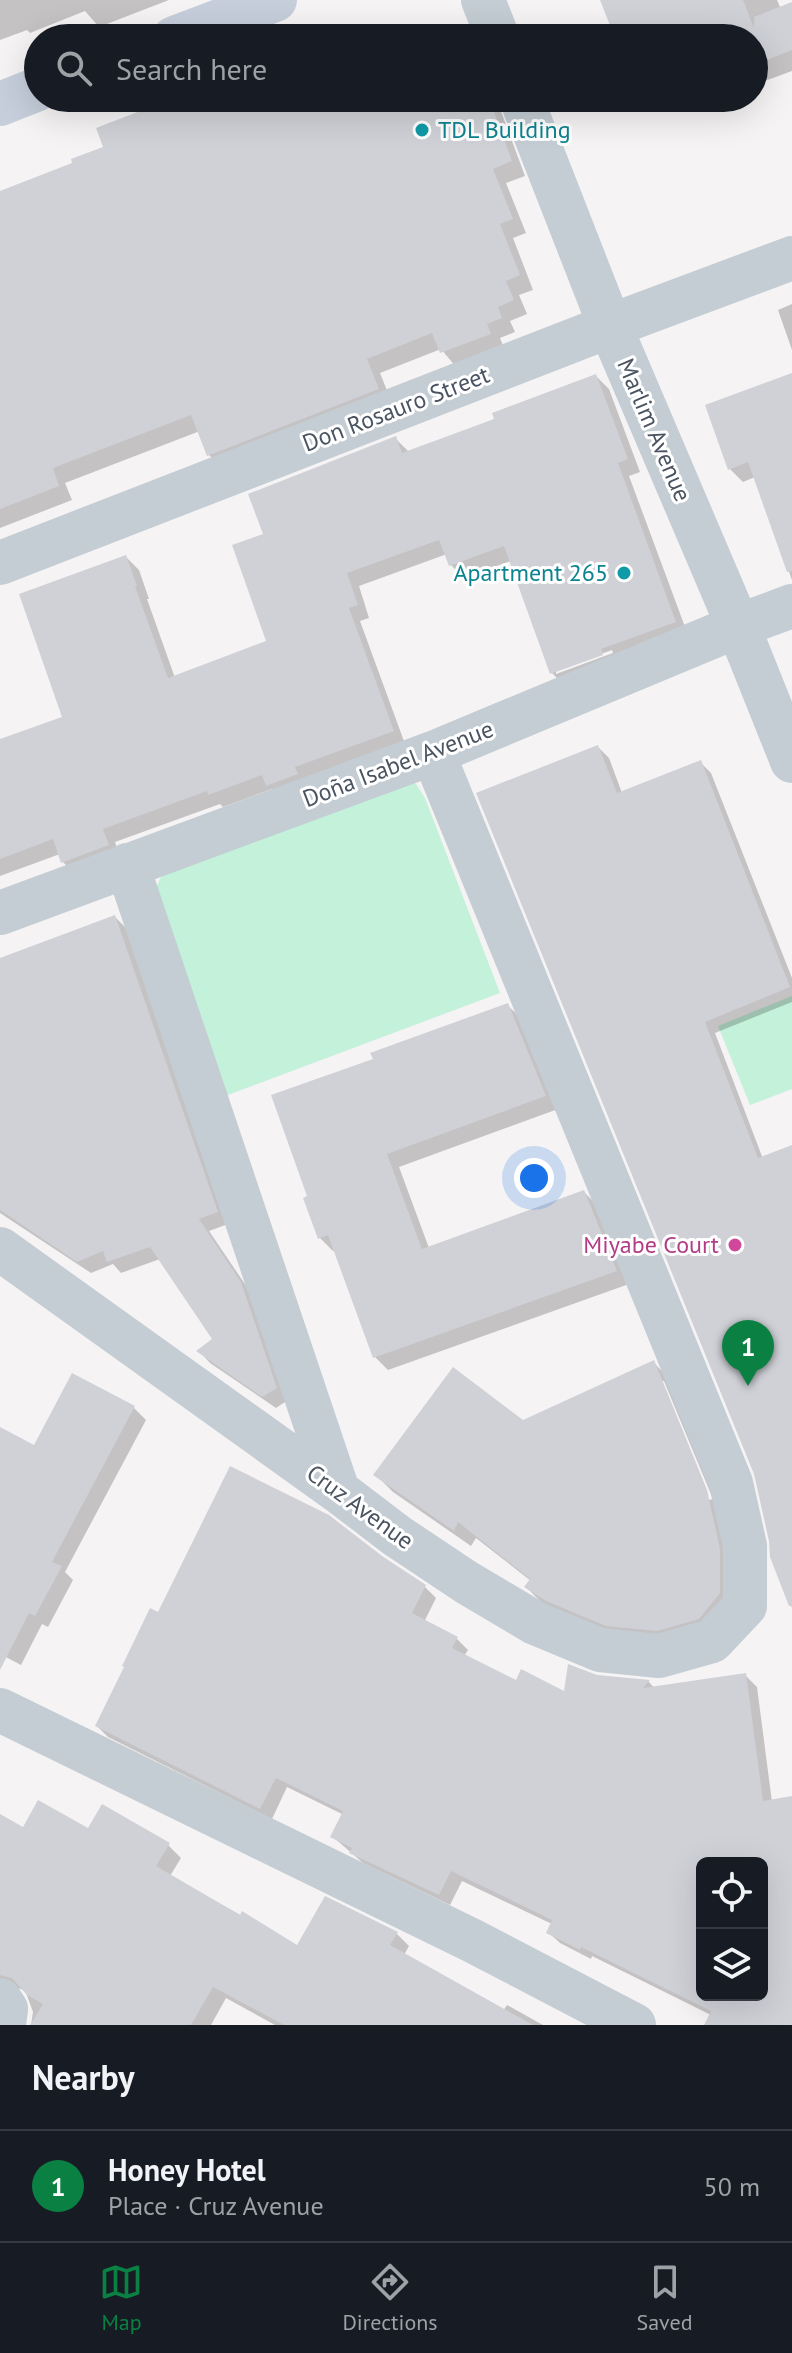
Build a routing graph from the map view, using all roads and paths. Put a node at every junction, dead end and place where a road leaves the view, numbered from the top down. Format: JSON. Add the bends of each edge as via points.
{"nodes":[{"id":1,"x":275,"y":0,"type":"edge"},
{"id":2,"x":483,"y":0,"type":"edge"},
{"id":3,"x":211,"y":24,"type":"edge"},
{"id":4,"x":492,"y":24,"type":"edge"},
{"id":5,"x":24,"y":95,"type":"edge"},
{"id":6,"x":0,"y":104,"type":"edge"},
{"id":7,"x":526,"y":112,"type":"edge"},
{"id":8,"x":792,"y":258,"type":"edge"},
{"id":9,"x":610,"y":326,"type":"junction"},
{"id":10,"x":0,"y":563,"type":"edge"},
{"id":11,"x":792,"y":606,"type":"edge"},
{"id":12,"x":738,"y":626,"type":"junction"},
{"id":13,"x":433,"y":753,"type":"junction"},
{"id":14,"x":792,"y":761,"type":"edge"},
{"id":15,"x":127,"y":865,"type":"junction"},
{"id":16,"x":0,"y":913,"type":"edge"},
{"id":17,"x":0,"y":1249,"type":"edge"},
{"id":18,"x":338,"y":1491,"type":"junction"},
{"id":19,"x":0,"y":1710,"type":"edge"},
{"id":20,"x":0,"y":2000,"type":"edge"},
{"id":21,"x":4,"y":2025,"type":"edge"},
{"id":22,"x":634,"y":2025,"type":"edge"}],
"edges":[{"from":1,"to":3,"type":"main road"},
{"from":2,"to":4,"type":"street"},
{"from":5,"to":6,"type":"main road"},
{"from":7,"to":9,"type":"street","name":"Marlim Avenue"},
{"from":8,"to":9,"type":"street","name":"Don Rosauro Street"},
{"from":9,"to":10,"type":"street","name":"Don Rosauro Street"},
{"from":9,"to":12,"type":"street","name":"Marlim Avenue"},
{"from":11,"to":12,"type":"street","name":"Doña Isabel Avenue"},
{"from":12,"to":13,"type":"street","name":"Doña Isabel Avenue"},
{"from":12,"to":14,"type":"street","name":"Marlim Avenue"},
{"from":13,"to":15,"type":"street","name":"Doña Isabel Avenue"},
{"from":13,"to":18,"type":"street","name":"Cruz Avenue","via":[[731,1483],[745,1546],[745,1606],[712,1641],[659,1656],[600,1650],[535,1623],[466,1582]]},
{"from":15,"to":16,"type":"street","name":"Doña Isabel Avenue"},
{"from":15,"to":18,"type":"street"},
{"from":17,"to":18,"type":"street","name":"Cruz Avenue"},
{"from":19,"to":22,"type":"street"},
{"from":20,"to":21,"type":"street","via":[[6,2009]]}]}
